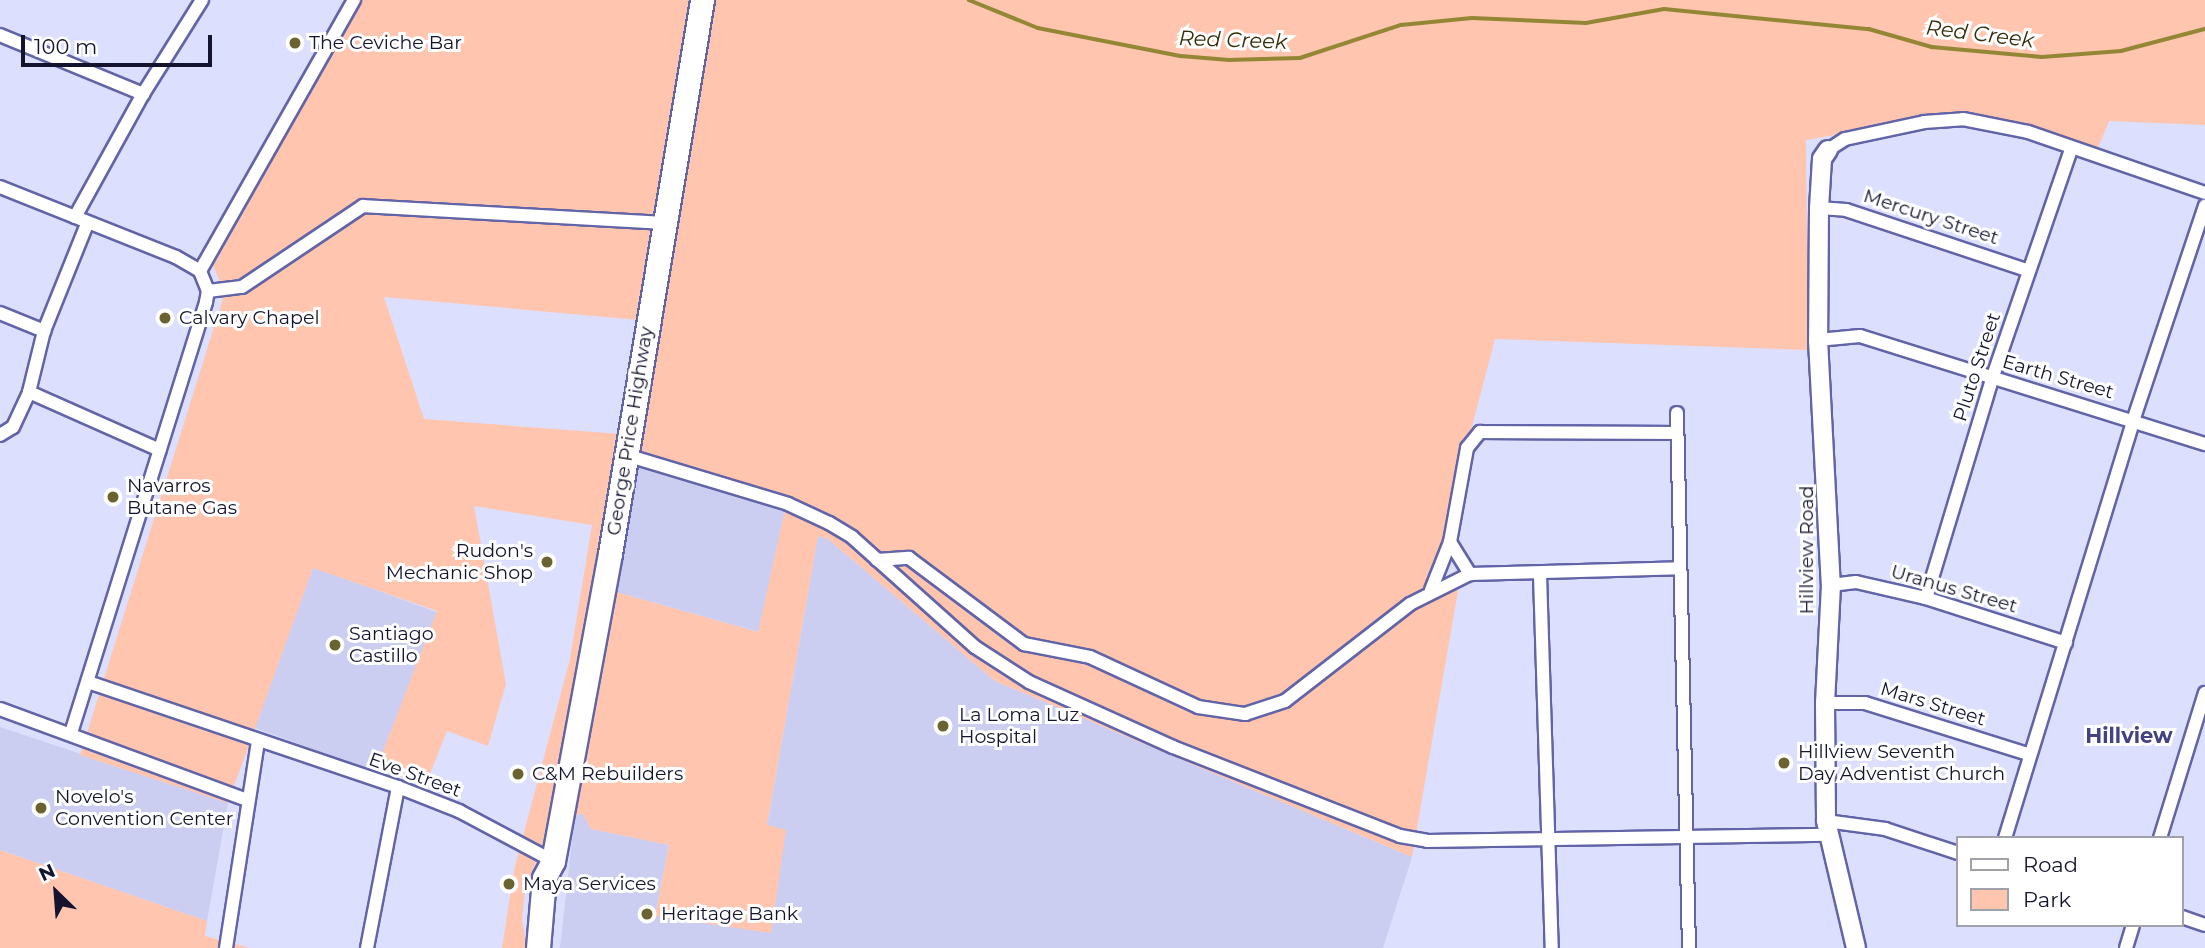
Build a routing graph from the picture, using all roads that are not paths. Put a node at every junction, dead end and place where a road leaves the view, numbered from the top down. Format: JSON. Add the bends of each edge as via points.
{"nodes":[{"id":1,"x":202,"y":0,"type":"edge"},
{"id":2,"x":354,"y":0,"type":"edge"},
{"id":3,"x":702,"y":0,"type":"edge"},
{"id":4,"x":0,"y":36,"type":"edge"},
{"id":5,"x":143,"y":94,"type":"junction"},
{"id":6,"x":1828,"y":150,"type":"joint"},
{"id":7,"x":2071,"y":150,"type":"junction"},
{"id":8,"x":0,"y":187,"type":"edge"},
{"id":9,"x":2205,"y":193,"type":"edge"},
{"id":10,"x":2205,"y":206,"type":"edge"},
{"id":11,"x":1819,"y":208,"type":"junction"},
{"id":12,"x":81,"y":221,"type":"junction"},
{"id":13,"x":664,"y":223,"type":"junction"},
{"id":14,"x":200,"y":271,"type":"junction"},
{"id":15,"x":2029,"y":271,"type":"junction"},
{"id":16,"x":208,"y":291,"type":"junction"},
{"id":17,"x":0,"y":313,"type":"edge"},
{"id":18,"x":44,"y":331,"type":"junction"},
{"id":19,"x":1818,"y":340,"type":"junction"},
{"id":20,"x":1992,"y":379,"type":"junction"},
{"id":21,"x":29,"y":392,"type":"junction"},
{"id":22,"x":1677,"y":413,"type":"dead end"},
{"id":23,"x":2134,"y":418,"type":"junction"},
{"id":24,"x":1675,"y":433,"type":"junction"},
{"id":25,"x":0,"y":435,"type":"edge"},
{"id":26,"x":2205,"y":444,"type":"edge"},
{"id":27,"x":160,"y":450,"type":"junction"},
{"id":28,"x":625,"y":455,"type":"junction"},
{"id":29,"x":1450,"y":542,"type":"junction"},
{"id":30,"x":877,"y":559,"type":"junction"},
{"id":31,"x":1681,"y":568,"type":"junction"},
{"id":32,"x":1470,"y":574,"type":"junction"},
{"id":33,"x":1540,"y":575,"type":"junction"},
{"id":34,"x":1831,"y":585,"type":"junction"},
{"id":35,"x":1431,"y":590,"type":"junction"},
{"id":36,"x":1926,"y":598,"type":"junction"},
{"id":37,"x":2066,"y":643,"type":"junction"},
{"id":38,"x":88,"y":682,"type":"junction"},
{"id":39,"x":2205,"y":694,"type":"edge"},
{"id":40,"x":1825,"y":703,"type":"junction"},
{"id":41,"x":0,"y":709,"type":"edge"},
{"id":42,"x":71,"y":733,"type":"junction"},
{"id":43,"x":258,"y":741,"type":"junction"},
{"id":44,"x":2028,"y":754,"type":"junction"},
{"id":45,"x":398,"y":787,"type":"junction"},
{"id":46,"x":247,"y":800,"type":"junction"},
{"id":47,"x":1827,"y":828,"type":"junction"},
{"id":48,"x":2006,"y":836,"type":"edge"},
{"id":49,"x":2161,"y":836,"type":"edge"},
{"id":50,"x":1688,"y":838,"type":"junction"},
{"id":51,"x":1547,"y":840,"type":"junction"},
{"id":52,"x":1956,"y":852,"type":"edge"},
{"id":53,"x":553,"y":861,"type":"junction"},
{"id":54,"x":2184,"y":918,"type":"edge"},
{"id":55,"x":2205,"y":925,"type":"edge"},
{"id":56,"x":2132,"y":927,"type":"edge"},
{"id":57,"x":226,"y":948,"type":"edge"},
{"id":58,"x":367,"y":948,"type":"edge"},
{"id":59,"x":538,"y":948,"type":"edge"},
{"id":60,"x":552,"y":948,"type":"edge"},
{"id":61,"x":1552,"y":948,"type":"edge"},
{"id":62,"x":1689,"y":948,"type":"edge"},
{"id":63,"x":1856,"y":948,"type":"edge"},
{"id":64,"x":2126,"y":948,"type":"edge"}],
"edges":[{"from":1,"to":5,"type":"street"},
{"from":2,"to":14,"type":"street"},
{"from":3,"to":13,"type":"highway","name":"George Price Highway"},
{"from":4,"to":5,"type":"street"},
{"from":5,"to":12,"type":"street"},
{"from":6,"to":7,"type":"street","via":[[1858,136],[1963,120],[2028,132]]},
{"from":6,"to":11,"type":"street","name":"Hillview Road","via":[[1822,159]]},
{"from":7,"to":9,"type":"street"},
{"from":7,"to":15,"type":"street","name":"Pluto Street"},
{"from":8,"to":12,"type":"street"},
{"from":10,"to":23,"type":"street"},
{"from":11,"to":15,"type":"street","name":"Mercury Street","via":[[1846,210]]},
{"from":11,"to":19,"type":"street","name":"Hillview Road"},
{"from":12,"to":14,"type":"street","via":[[176,257]]},
{"from":12,"to":18,"type":"street"},
{"from":13,"to":16,"type":"street","via":[[363,206],[242,287]]},
{"from":13,"to":28,"type":"highway","name":"George Price Highway"},
{"from":14,"to":16,"type":"street"},
{"from":15,"to":20,"type":"street","name":"Pluto Street"},
{"from":16,"to":27,"type":"street"},
{"from":17,"to":18,"type":"street"},
{"from":18,"to":21,"type":"street"},
{"from":19,"to":20,"type":"street","name":"Earth Street","via":[[1860,336]]},
{"from":19,"to":34,"type":"street","name":"Hillview Road"},
{"from":20,"to":23,"type":"street","name":"Earth Street"},
{"from":20,"to":36,"type":"street","name":"Pluto Street"},
{"from":21,"to":25,"type":"street","via":[[13,427]]},
{"from":21,"to":27,"type":"street"},
{"from":22,"to":24,"type":"street"},
{"from":23,"to":26,"type":"street","name":"Earth Street"},
{"from":23,"to":37,"type":"street"},
{"from":24,"to":29,"type":"street","via":[[1480,432],[1467,448]]},
{"from":24,"to":31,"type":"street"},
{"from":27,"to":38,"type":"street"},
{"from":28,"to":30,"type":"street","via":[[798,509],[852,537]]},
{"from":28,"to":53,"type":"highway","name":"George Price Highway"},
{"from":29,"to":32,"type":"street"},
{"from":29,"to":35,"type":"street"},
{"from":30,"to":35,"type":"street","via":[[909,558],[1024,645],[1090,657],[1198,707],[1233,714],[1271,709],[1285,701]]},
{"from":30,"to":51,"type":"street","via":[[998,664],[1173,747],[1400,836],[1427,841]]},
{"from":31,"to":33,"type":"street"},
{"from":31,"to":50,"type":"street"},
{"from":32,"to":33,"type":"street"},
{"from":32,"to":35,"type":"street"},
{"from":33,"to":51,"type":"street"},
{"from":34,"to":36,"type":"street","name":"Uranus Street","via":[[1856,582]]},
{"from":34,"to":40,"type":"street","name":"Hillview Road"},
{"from":36,"to":37,"type":"street","name":"Uranus Street"},
{"from":37,"to":44,"type":"street"},
{"from":38,"to":42,"type":"street"},
{"from":38,"to":43,"type":"street","name":"Eve Street"},
{"from":39,"to":49,"type":"street"},
{"from":40,"to":44,"type":"street","name":"Mars Street","via":[[1865,703]]},
{"from":40,"to":47,"type":"street","name":"Hillview Road"},
{"from":41,"to":42,"type":"street"},
{"from":42,"to":46,"type":"street"},
{"from":43,"to":45,"type":"street","name":"Eve Street"},
{"from":43,"to":46,"type":"street"},
{"from":44,"to":48,"type":"street"},
{"from":45,"to":53,"type":"street","name":"Eve Street","via":[[459,811]]},
{"from":45,"to":58,"type":"street"},
{"from":46,"to":57,"type":"street"},
{"from":47,"to":50,"type":"street"},
{"from":47,"to":52,"type":"street","via":[[1885,829]]},
{"from":47,"to":63,"type":"street","name":"Hillview Road"},
{"from":50,"to":51,"type":"street"},
{"from":50,"to":62,"type":"street"},
{"from":51,"to":61,"type":"street"},
{"from":53,"to":59,"type":"highway","name":"George Price Highway","via":[[544,878]]},
{"from":53,"to":60,"type":"highway","name":"George Price Highway","via":[[558,880]]},
{"from":54,"to":55,"type":"street"},
{"from":56,"to":64,"type":"street"}]}
